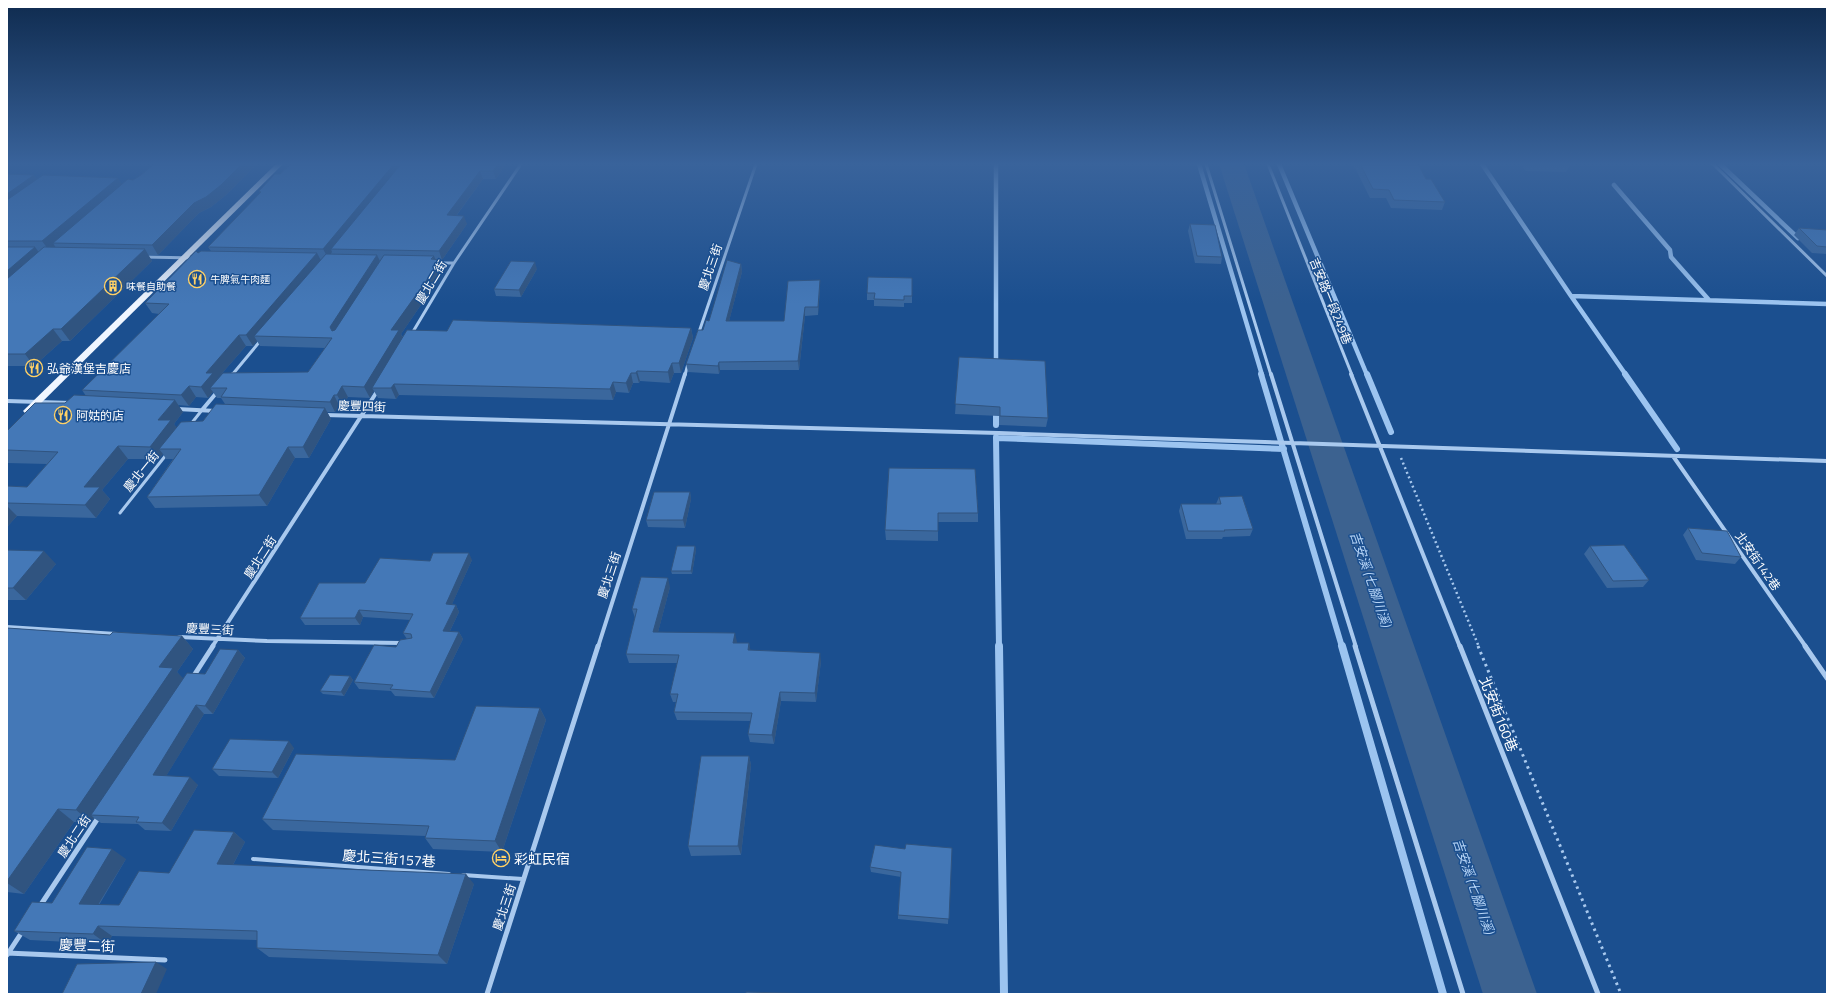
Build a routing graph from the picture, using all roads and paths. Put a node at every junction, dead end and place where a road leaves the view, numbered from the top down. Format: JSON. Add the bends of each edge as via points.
{"nodes":[{"id":1,"x":233,"y":211,"type":"edge"},
{"id":2,"x":489,"y":211,"type":"edge"},
{"id":3,"x":740,"y":211,"type":"edge"},
{"id":4,"x":1221,"y":211,"type":"edge"},
{"id":5,"x":1286,"y":211,"type":"edge"},
{"id":6,"x":1761,"y":211,"type":"edge"},
{"id":7,"x":137,"y":257,"type":"edge"},
{"id":8,"x":187,"y":257,"type":"junction"},
{"id":9,"x":203,"y":258,"type":"edge"},
{"id":10,"x":431,"y":263,"type":"edge"},
{"id":11,"x":454,"y":263,"type":"junction"},
{"id":12,"x":1827,"y":276,"type":"edge"},
{"id":13,"x":262,"y":339,"type":"edge"},
{"id":14,"x":696,"y":342,"type":"edge"},
{"id":15,"x":406,"y":343,"type":"edge"},
{"id":16,"x":691,"y":356,"type":"edge"},
{"id":17,"x":227,"y":380,"type":"edge"},
{"id":18,"x":382,"y":383,"type":"edge"},
{"id":19,"x":222,"y":386,"type":"edge"},
{"id":20,"x":7,"y":400,"type":"edge"},
{"id":21,"x":39,"y":401,"type":"junction"},
{"id":22,"x":78,"y":403,"type":"edge"},
{"id":23,"x":171,"y":408,"type":"edge"},
{"id":24,"x":202,"y":410,"type":"junction"},
{"id":25,"x":225,"y":411,"type":"edge"},
{"id":26,"x":316,"y":415,"type":"edge"},
{"id":27,"x":23,"y":417,"type":"edge"},
{"id":28,"x":362,"y":417,"type":"junction"},
{"id":29,"x":668,"y":423,"type":"junction"},
{"id":30,"x":187,"y":428,"type":"edge"},
{"id":31,"x":1294,"y":442,"type":"junction"},
{"id":32,"x":1378,"y":444,"type":"junction"},
{"id":33,"x":168,"y":452,"type":"edge"},
{"id":34,"x":1400,"y":456,"type":"dead end"},
{"id":35,"x":1673,"y":456,"type":"junction"},
{"id":36,"x":1827,"y":461,"type":"edge"},
{"id":37,"x":120,"y":513,"type":"dead end"},
{"id":38,"x":7,"y":627,"type":"edge"},
{"id":39,"x":26,"y":628,"type":"junction"},
{"id":40,"x":21,"y":634,"type":"edge"},
{"id":41,"x":118,"y":634,"type":"edge"},
{"id":42,"x":172,"y":637,"type":"edge"},
{"id":43,"x":219,"y":639,"type":"junction"},
{"id":44,"x":405,"y":643,"type":"edge"},
{"id":45,"x":1827,"y":678,"type":"edge"},
{"id":46,"x":188,"y":685,"type":"edge"},
{"id":47,"x":104,"y":810,"type":"edge"},
{"id":48,"x":253,"y":859,"type":"dead end"},
{"id":49,"x":452,"y":874,"type":"edge"},
{"id":50,"x":460,"y":874,"type":"edge"},
{"id":51,"x":523,"y":879,"type":"junction"},
{"id":52,"x":38,"y":908,"type":"edge"},
{"id":53,"x":25,"y":927,"type":"edge"},
{"id":54,"x":7,"y":954,"type":"edge"},
{"id":55,"x":165,"y":960,"type":"dead end"},
{"id":56,"x":487,"y":994,"type":"edge"},
{"id":57,"x":1463,"y":994,"type":"edge"},
{"id":58,"x":1598,"y":994,"type":"edge"},
{"id":59,"x":1621,"y":994,"type":"edge"}],
"edges":[{"from":1,"to":8,"type":"main road"},
{"from":2,"to":11,"type":"street","name":"慶北二街"},
{"from":3,"to":14,"type":"street","name":"慶北三街"},
{"from":4,"to":31,"type":"street"},
{"from":5,"to":32,"type":"street","name":"吉安路一段249巷"},
{"from":6,"to":12,"type":"street"},
{"from":7,"to":8,"type":"street"},
{"from":8,"to":9,"type":"street"},
{"from":8,"to":21,"type":"main road"},
{"from":10,"to":11,"type":"street"},
{"from":11,"to":15,"type":"street","name":"慶北二街"},
{"from":13,"to":17,"type":"street"},
{"from":16,"to":29,"type":"street","name":"慶北三街"},
{"from":18,"to":28,"type":"street","name":"慶北二街"},
{"from":19,"to":24,"type":"street"},
{"from":20,"to":21,"type":"street"},
{"from":21,"to":22,"type":"street"},
{"from":21,"to":27,"type":"main road"},
{"from":23,"to":24,"type":"street"},
{"from":24,"to":25,"type":"street"},
{"from":24,"to":30,"type":"lane"},
{"from":26,"to":28,"type":"street","name":"慶豐四街"},
{"from":28,"to":29,"type":"street","name":"慶豐四街"},
{"from":28,"to":43,"type":"street","name":"慶北二街"},
{"from":29,"to":31,"type":"street","name":"慶豐四街"},
{"from":29,"to":51,"type":"street","name":"慶北三街"},
{"from":31,"to":32,"type":"street","name":"慶豐四街"},
{"from":31,"to":57,"type":"street"},
{"from":32,"to":35,"type":"street","name":"慶豐四街"},
{"from":32,"to":58,"type":"street","name":"北安街160巷"},
{"from":33,"to":37,"type":"lane","name":"慶北一街"},
{"from":34,"to":59,"type":"path"},
{"from":35,"to":36,"type":"street","name":"慶豐四街"},
{"from":35,"to":45,"type":"street","name":"北安街142巷"},
{"from":38,"to":39,"type":"street"},
{"from":39,"to":40,"type":"lane"},
{"from":39,"to":41,"type":"street"},
{"from":42,"to":43,"type":"street","name":"慶豐三街"},
{"from":43,"to":44,"type":"street","name":"慶豐三街"},
{"from":43,"to":46,"type":"street","name":"慶北二街"},
{"from":47,"to":52,"type":"street","name":"慶北二街"},
{"from":48,"to":49,"type":"lane","name":"慶北三街157巷"},
{"from":50,"to":51,"type":"lane"},
{"from":51,"to":56,"type":"street","name":"慶北三街"},
{"from":53,"to":54,"type":"street"},
{"from":54,"to":55,"type":"street","name":"慶豐二街"}]}
